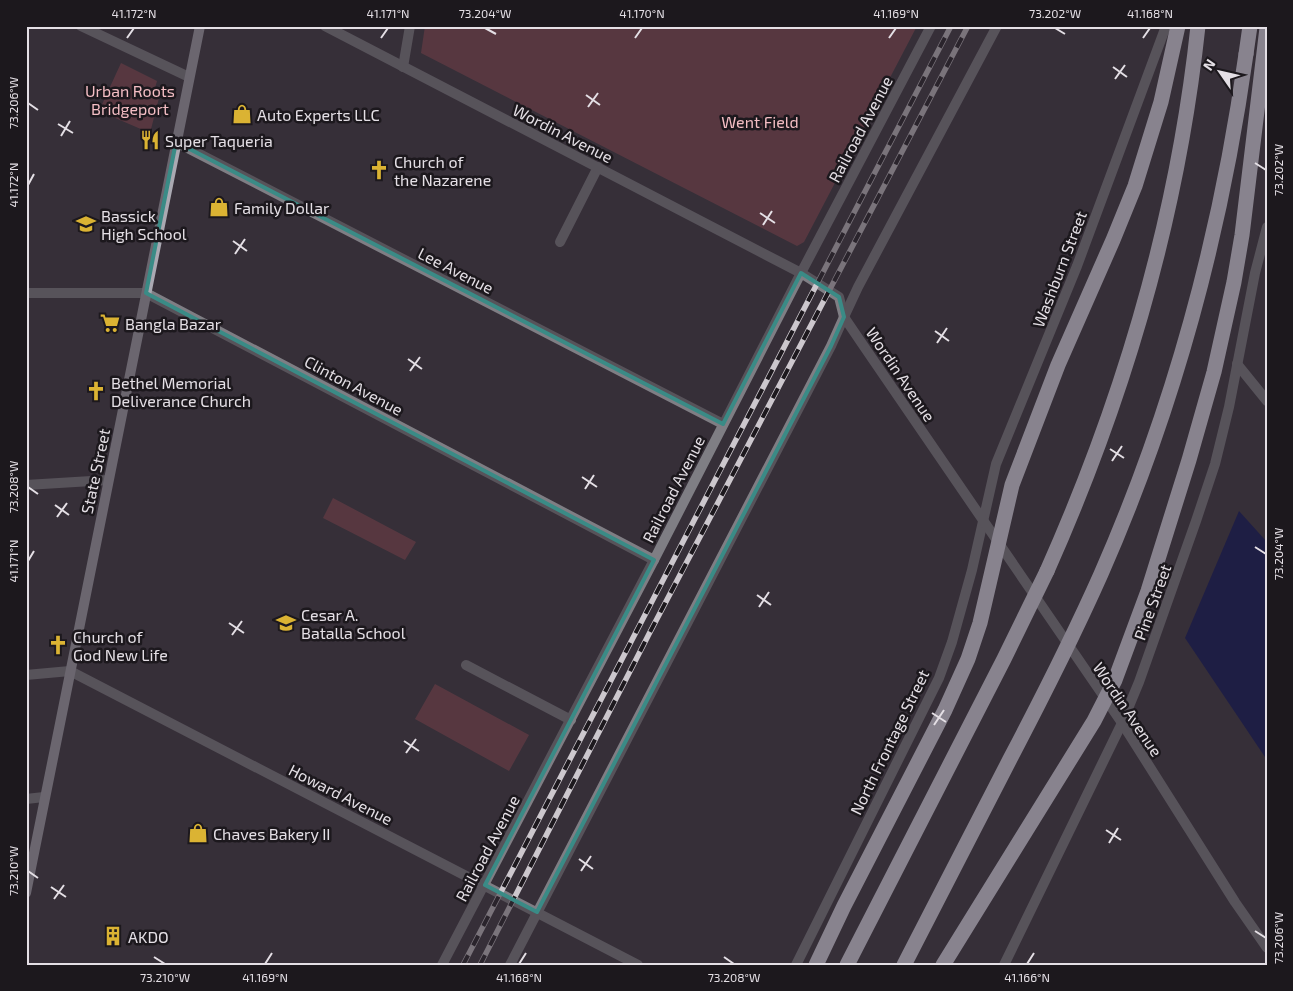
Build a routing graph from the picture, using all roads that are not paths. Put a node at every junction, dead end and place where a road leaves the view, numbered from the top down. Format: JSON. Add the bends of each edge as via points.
{"nodes":[{"id":1,"x":81,"y":26,"type":"edge"},
{"id":2,"x":200,"y":26,"type":"edge"},
{"id":3,"x":325,"y":26,"type":"edge"},
{"id":4,"x":410,"y":26,"type":"edge"},
{"id":5,"x":931,"y":26,"type":"edge"},
{"id":6,"x":996,"y":26,"type":"edge"},
{"id":7,"x":1166,"y":26,"type":"edge"},
{"id":8,"x":1178,"y":26,"type":"edge"},
{"id":9,"x":1198,"y":26,"type":"edge"},
{"id":10,"x":1250,"y":26,"type":"edge"},
{"id":11,"x":1267,"y":28,"type":"edge"},
{"id":12,"x":403,"y":67,"type":"junction"},
{"id":13,"x":189,"y":77,"type":"junction"},
{"id":14,"x":176,"y":142,"type":"junction"},
{"id":15,"x":598,"y":167,"type":"junction"},
{"id":16,"x":1267,"y":227,"type":"edge"},
{"id":17,"x":560,"y":242,"type":"dead end"},
{"id":18,"x":801,"y":273,"type":"junction"},
{"id":19,"x":146,"y":292,"type":"junction"},
{"id":20,"x":26,"y":293,"type":"edge"},
{"id":21,"x":844,"y":317,"type":"junction"},
{"id":22,"x":1237,"y":364,"type":"junction"},
{"id":23,"x":1267,"y":401,"type":"edge"},
{"id":24,"x":723,"y":424,"type":"junction"},
{"id":25,"x":108,"y":480,"type":"junction"},
{"id":26,"x":26,"y":485,"type":"edge"},
{"id":27,"x":983,"y":523,"type":"junction"},
{"id":28,"x":997,"y":544,"type":"junction"},
{"id":29,"x":654,"y":560,"type":"junction"},
{"id":30,"x":466,"y":665,"type":"dead end"},
{"id":31,"x":70,"y":671,"type":"junction"},
{"id":32,"x":26,"y":675,"type":"edge"},
{"id":33,"x":1105,"y":701,"type":"junction"},
{"id":34,"x":571,"y":720,"type":"junction"},
{"id":35,"x":1122,"y":724,"type":"junction"},
{"id":36,"x":44,"y":797,"type":"junction"},
{"id":37,"x":26,"y":799,"type":"edge"},
{"id":38,"x":485,"y":885,"type":"junction"},
{"id":39,"x":26,"y":893,"type":"edge"},
{"id":40,"x":537,"y":912,"type":"junction"},
{"id":41,"x":1267,"y":948,"type":"edge"},
{"id":42,"x":442,"y":965,"type":"edge"},
{"id":43,"x":510,"y":965,"type":"edge"},
{"id":44,"x":638,"y":965,"type":"edge"},
{"id":45,"x":796,"y":965,"type":"edge"},
{"id":46,"x":816,"y":965,"type":"edge"},
{"id":47,"x":847,"y":965,"type":"edge"},
{"id":48,"x":904,"y":965,"type":"edge"},
{"id":49,"x":943,"y":965,"type":"edge"},
{"id":50,"x":1004,"y":965,"type":"edge"}],
"edges":[{"from":1,"to":13,"type":"street"},
{"from":2,"to":13,"type":"main road","name":"State Street"},
{"from":3,"to":12,"type":"street","name":"Wordin Avenue"},
{"from":4,"to":12,"type":"street"},
{"from":5,"to":18,"type":"street","name":"Railroad Avenue"},
{"from":6,"to":21,"type":"street"},
{"from":7,"to":27,"type":"street","name":"Washburn Street","via":[[1077,266],[996,464]]},
{"from":8,"to":28,"type":"highway","via":[[1148,147],[1124,214],[1028,441],[1012,485]]},
{"from":9,"to":47,"type":"highway","bridge":true,"via":[[1177,160],[1156,254],[1132,343],[1091,464],[1054,556],[1022,623]]},
{"from":10,"to":48,"type":"highway","bridge":true,"via":[[1233,140],[1215,228],[1187,334],[1152,446],[1081,618]]},
{"from":11,"to":33,"type":"highway","via":[[1242,235],[1214,372],[1148,591]]},
{"from":12,"to":15,"type":"street","name":"Wordin Avenue"},
{"from":13,"to":14,"type":"main road","name":"State Street"},
{"from":14,"to":19,"type":"main road","name":"State Street"},
{"from":14,"to":24,"type":"street","name":"Lee Avenue"},
{"from":15,"to":17,"type":"street"},
{"from":15,"to":18,"type":"street","name":"Wordin Avenue"},
{"from":16,"to":22,"type":"street","name":"Pine Street"},
{"from":18,"to":21,"type":"street","name":"Wordin Avenue","via":[[839,297]]},
{"from":18,"to":24,"type":"street","name":"Railroad Avenue"},
{"from":19,"to":20,"type":"street","name":"Clinton Avenue"},
{"from":19,"to":25,"type":"main road","name":"State Street"},
{"from":19,"to":29,"type":"street","name":"Clinton Avenue"},
{"from":21,"to":27,"type":"street","name":"Wordin Avenue"},
{"from":21,"to":40,"type":"street"},
{"from":22,"to":23,"type":"street"},
{"from":22,"to":35,"type":"street","name":"Pine Street","via":[[1215,464]]},
{"from":24,"to":29,"type":"street","name":"Railroad Avenue"},
{"from":25,"to":26,"type":"street"},
{"from":25,"to":31,"type":"main road","name":"State Street"},
{"from":27,"to":28,"type":"street","name":"Wordin Avenue"},
{"from":27,"to":45,"type":"street","name":"North Frontage Street","via":[[952,642],[939,678]]},
{"from":28,"to":33,"type":"street","name":"Wordin Avenue"},
{"from":28,"to":46,"type":"highway","via":[[980,623],[962,676]]},
{"from":29,"to":34,"type":"street","name":"Railroad Avenue"},
{"from":30,"to":34,"type":"street"},
{"from":31,"to":32,"type":"street"},
{"from":31,"to":36,"type":"main road","name":"State Street"},
{"from":31,"to":38,"type":"street","name":"Howard Avenue"},
{"from":33,"to":35,"type":"street","name":"Wordin Avenue"},
{"from":33,"to":49,"type":"highway"},
{"from":34,"to":38,"type":"street","name":"Railroad Avenue"},
{"from":35,"to":41,"type":"street","name":"Wordin Avenue"},
{"from":35,"to":50,"type":"street","name":"Pine Street"},
{"from":36,"to":37,"type":"street"},
{"from":36,"to":39,"type":"main road","name":"State Street"},
{"from":38,"to":40,"type":"street","name":"Howard Avenue"},
{"from":38,"to":42,"type":"street","name":"Railroad Avenue"},
{"from":40,"to":43,"type":"street"},
{"from":40,"to":44,"type":"street","name":"Howard Avenue"}]}
